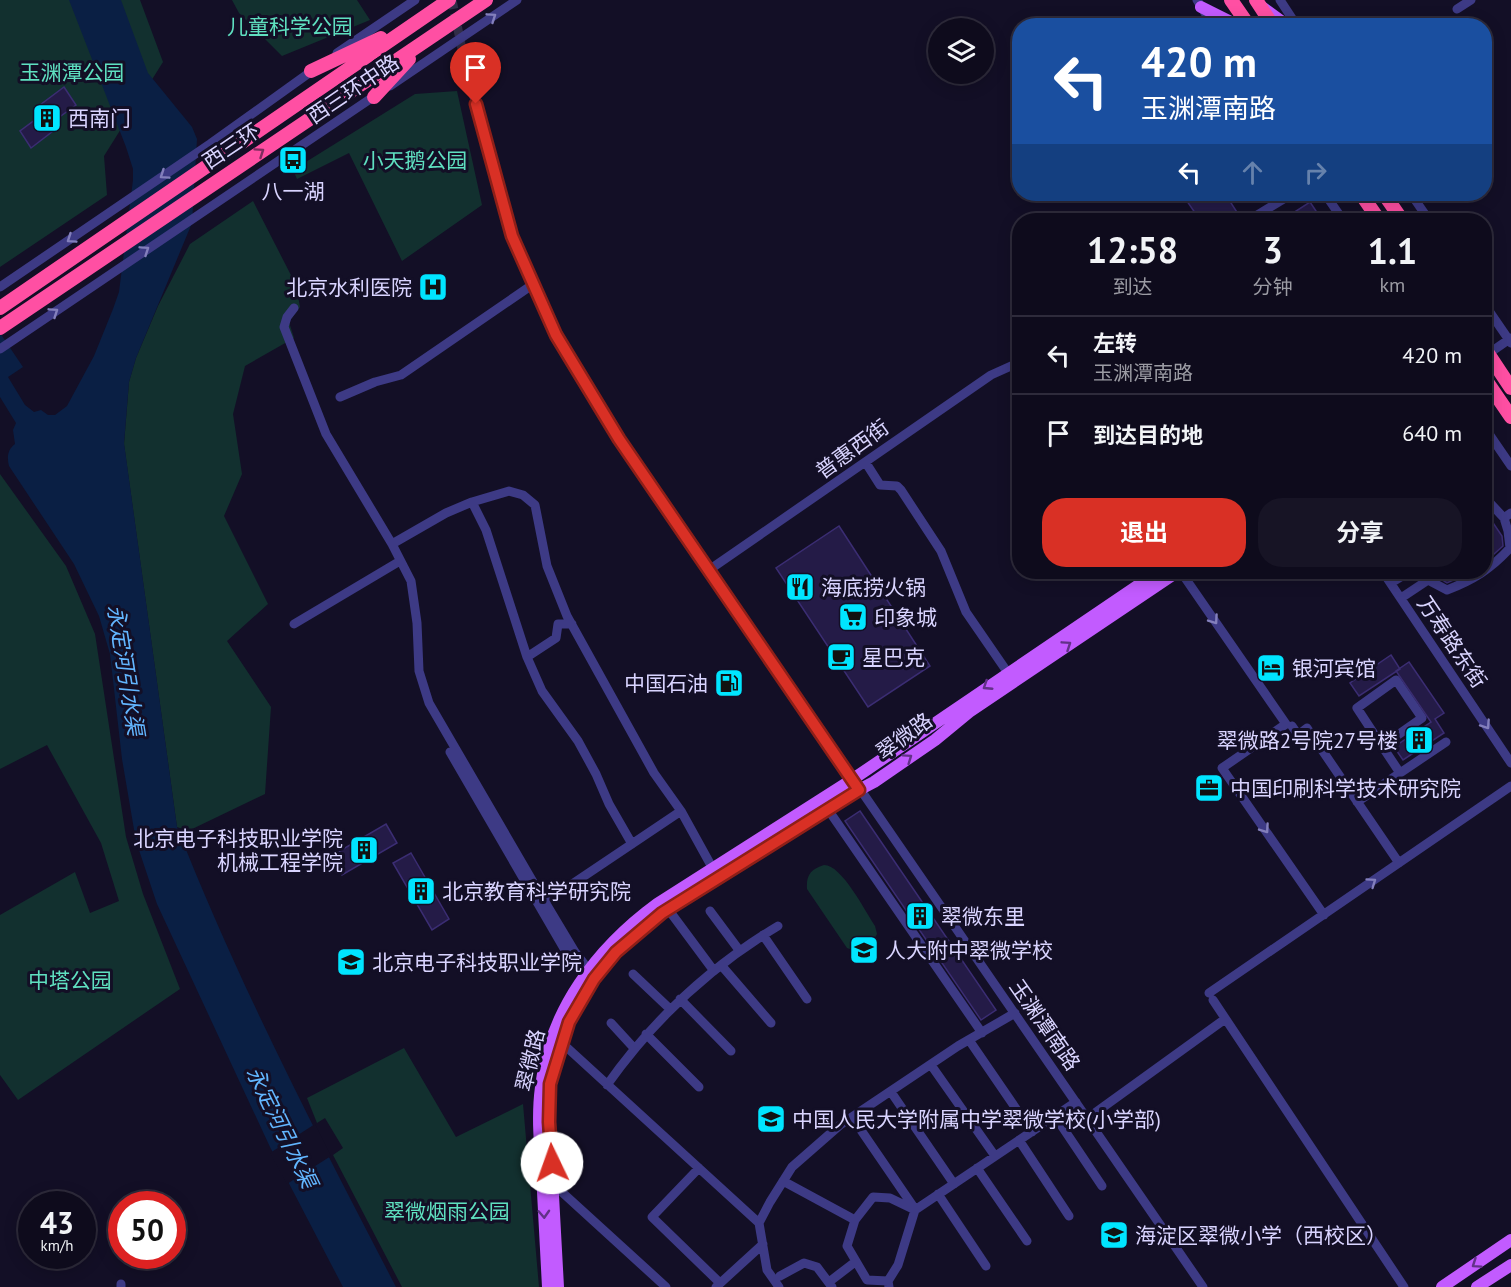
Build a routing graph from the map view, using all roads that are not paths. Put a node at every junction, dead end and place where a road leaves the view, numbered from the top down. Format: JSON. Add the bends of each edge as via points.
{"nodes":[{"id":1,"x":415,"y":0,"type":"edge"},
{"id":2,"x":449,"y":0,"type":"edge"},
{"id":3,"x":486,"y":0,"type":"edge"},
{"id":4,"x":517,"y":0,"type":"edge"},
{"id":5,"x":1231,"y":0,"type":"edge"},
{"id":6,"x":1280,"y":0,"type":"edge"},
{"id":7,"x":1471,"y":0,"type":"edge"},
{"id":8,"x":1258,"y":3,"type":"edge"},
{"id":9,"x":1199,"y":4,"type":"edge"},
{"id":10,"x":1457,"y":9,"type":"dead end"},
{"id":11,"x":1208,"y":18,"type":"edge"},
{"id":12,"x":1224,"y":18,"type":"edge"},
{"id":13,"x":1243,"y":18,"type":"edge"},
{"id":14,"x":1268,"y":18,"type":"edge"},
{"id":15,"x":1278,"y":18,"type":"edge"},
{"id":16,"x":1292,"y":18,"type":"edge"},
{"id":17,"x":418,"y":21,"type":"junction"},
{"id":18,"x":427,"y":40,"type":"junction"},
{"id":19,"x":465,"y":64,"type":"tunnel mouth"},
{"id":20,"x":311,"y":71,"type":"junction"},
{"id":21,"x":374,"y":97,"type":"junction"},
{"id":22,"x":1280,"y":201,"type":"edge"},
{"id":23,"x":1261,"y":213,"type":"edge"},
{"id":24,"x":532,"y":285,"type":"junction"},
{"id":25,"x":0,"y":287,"type":"edge"},
{"id":26,"x":0,"y":308,"type":"edge"},
{"id":27,"x":294,"y":308,"type":"dead end"},
{"id":28,"x":1492,"y":315,"type":"edge"},
{"id":29,"x":1,"y":328,"type":"edge"},
{"id":30,"x":1510,"y":340,"type":"edge"},
{"id":31,"x":0,"y":349,"type":"edge"},
{"id":32,"x":1492,"y":349,"type":"edge"},
{"id":33,"x":1492,"y":359,"type":"edge"},
{"id":34,"x":1012,"y":366,"type":"edge"},
{"id":35,"x":1511,"y":388,"type":"edge"},
{"id":36,"x":1492,"y":389,"type":"edge"},
{"id":37,"x":340,"y":398,"type":"dead end"},
{"id":38,"x":1511,"y":417,"type":"edge"},
{"id":39,"x":1492,"y":438,"type":"edge"},
{"id":40,"x":866,"y":463,"type":"junction"},
{"id":41,"x":1511,"y":466,"type":"edge"},
{"id":42,"x":471,"y":502,"type":"junction"},
{"id":43,"x":1492,"y":505,"type":"edge"},
{"id":44,"x":1507,"y":516,"type":"edge"},
{"id":45,"x":392,"y":544,"type":"junction"},
{"id":46,"x":400,"y":561,"type":"junction"},
{"id":47,"x":1492,"y":566,"type":"edge"},
{"id":48,"x":709,"y":570,"type":"junction"},
{"id":49,"x":1148,"y":579,"type":"edge"},
{"id":50,"x":1168,"y":579,"type":"edge"},
{"id":51,"x":1184,"y":579,"type":"edge"},
{"id":52,"x":1388,"y":579,"type":"edge"},
{"id":53,"x":1398,"y":579,"type":"edge"},
{"id":54,"x":1422,"y":579,"type":"edge"},
{"id":55,"x":1430,"y":579,"type":"edge"},
{"id":56,"x":1476,"y":579,"type":"edge"},
{"id":57,"x":1391,"y":583,"type":"junction"},
{"id":58,"x":1401,"y":598,"type":"junction"},
{"id":59,"x":294,"y":624,"type":"dead end"},
{"id":60,"x":572,"y":624,"type":"junction"},
{"id":61,"x":527,"y":657,"type":"junction"},
{"id":62,"x":1008,"y":673,"type":"junction"},
{"id":63,"x":1292,"y":726,"type":"dead end"},
{"id":64,"x":1446,"y":742,"type":"dead end"},
{"id":65,"x":1382,"y":746,"type":"junction"},
{"id":66,"x":1511,"y":763,"type":"edge"},
{"id":67,"x":1400,"y":773,"type":"junction"},
{"id":68,"x":856,"y":784,"type":"junction"},
{"id":69,"x":1511,"y":786,"type":"edge"},
{"id":70,"x":1358,"y":802,"type":"junction"},
{"id":71,"x":826,"y":808,"type":"junction"},
{"id":72,"x":681,"y":810,"type":"junction"},
{"id":73,"x":632,"y":844,"type":"junction"},
{"id":74,"x":1399,"y":863,"type":"junction"},
{"id":75,"x":713,"y":868,"type":"junction"},
{"id":76,"x":543,"y":904,"type":"junction"},
{"id":77,"x":668,"y":909,"type":"junction"},
{"id":78,"x":710,"y":911,"type":"dead end"},
{"id":79,"x":1324,"y":915,"type":"junction"},
{"id":80,"x":778,"y":926,"type":"dead end"},
{"id":81,"x":763,"y":935,"type":"junction"},
{"id":82,"x":739,"y":950,"type":"junction"},
{"id":83,"x":717,"y":968,"type":"junction"},
{"id":84,"x":589,"y":974,"type":"junction"},
{"id":85,"x":633,"y":974,"type":"dead end"},
{"id":86,"x":680,"y":999,"type":"junction"},
{"id":87,"x":807,"y":999,"type":"dead end"},
{"id":88,"x":670,"y":1009,"type":"junction"},
{"id":89,"x":1015,"y":1013,"type":"junction"},
{"id":90,"x":1225,"y":1019,"type":"junction"},
{"id":91,"x":611,"y":1023,"type":"dead end"},
{"id":92,"x":771,"y":1023,"type":"dead end"},
{"id":93,"x":982,"y":1033,"type":"junction"},
{"id":94,"x":646,"y":1034,"type":"junction"},
{"id":95,"x":969,"y":1040,"type":"junction"},
{"id":96,"x":562,"y":1043,"type":"junction"},
{"id":97,"x":633,"y":1047,"type":"junction"},
{"id":98,"x":730,"y":1050,"type":"dead end"},
{"id":99,"x":931,"y":1065,"type":"junction"},
{"id":100,"x":607,"y":1084,"type":"junction"},
{"id":101,"x":699,"y":1087,"type":"dead end"},
{"id":102,"x":891,"y":1092,"type":"junction"},
{"id":103,"x":1076,"y":1102,"type":"junction"},
{"id":104,"x":1055,"y":1116,"type":"junction"},
{"id":105,"x":852,"y":1117,"type":"junction"},
{"id":106,"x":1088,"y":1118,"type":"junction"},
{"id":107,"x":1032,"y":1132,"type":"junction"},
{"id":108,"x":1019,"y":1140,"type":"junction"},
{"id":109,"x":995,"y":1156,"type":"junction"},
{"id":110,"x":699,"y":1168,"type":"junction"},
{"id":111,"x":977,"y":1168,"type":"junction"},
{"id":112,"x":783,"y":1181,"type":"junction"},
{"id":113,"x":553,"y":1184,"type":"junction"},
{"id":114,"x":954,"y":1184,"type":"junction"},
{"id":115,"x":1102,"y":1186,"type":"dead end"},
{"id":116,"x":938,"y":1194,"type":"junction"},
{"id":117,"x":915,"y":1209,"type":"junction"},
{"id":118,"x":1069,"y":1216,"type":"dead end"},
{"id":119,"x":855,"y":1220,"type":"junction"},
{"id":120,"x":759,"y":1223,"type":"junction"},
{"id":121,"x":1511,"y":1240,"type":"edge"},
{"id":122,"x":1027,"y":1241,"type":"dead end"},
{"id":123,"x":763,"y":1244,"type":"junction"},
{"id":124,"x":855,"y":1262,"type":"junction"},
{"id":125,"x":1511,"y":1265,"type":"edge"},
{"id":126,"x":986,"y":1266,"type":"dead end"},
{"id":127,"x":780,"y":1276,"type":"dead end"},
{"id":128,"x":830,"y":1284,"type":"edge"},
{"id":129,"x":888,"y":1284,"type":"edge"},
{"id":130,"x":718,"y":1285,"type":"edge"},
{"id":131,"x":548,"y":1287,"type":"edge"},
{"id":132,"x":558,"y":1287,"type":"edge"},
{"id":133,"x":666,"y":1287,"type":"edge"},
{"id":134,"x":779,"y":1287,"type":"edge"},
{"id":135,"x":1203,"y":1287,"type":"edge"},
{"id":136,"x":1404,"y":1287,"type":"edge"},
{"id":137,"x":1442,"y":1287,"type":"edge"},
{"id":138,"x":1477,"y":1287,"type":"edge"}],
"edges":[{"from":1,"to":20,"type":"street","name":"西三环中路"},
{"from":2,"to":17,"type":"highway","name":"西三环"},
{"from":3,"to":18,"type":"highway","name":"西三环"},
{"from":21,"to":4,"type":"street","name":"西三环中路","one_way":true},
{"from":5,"to":13,"type":"highway"},
{"from":6,"to":16,"type":"street"},
{"from":7,"to":10,"type":"street"},
{"from":8,"to":14,"type":"highway"},
{"from":8,"to":15,"type":"main road"},
{"from":9,"to":11,"type":"street"},
{"from":9,"to":12,"type":"main road"},
{"from":17,"to":20,"type":"highway"},
{"from":17,"to":26,"type":"highway","name":"西三环"},
{"from":18,"to":21,"type":"highway"},
{"from":29,"to":18,"type":"highway","name":"西三环","one_way":true},
{"from":19,"to":24,"type":"street","name":"玉渊潭南路","via":[[512,236]]},
{"from":20,"to":25,"type":"street","name":"西三环中路","one_way":true},
{"from":31,"to":21,"type":"street","name":"西三环中路","one_way":true},
{"from":22,"to":23,"type":"street"},
{"from":24,"to":37,"type":"street","via":[[401,375]]},
{"from":24,"to":48,"type":"street","name":"玉渊潭南路","via":[[556,335],[619,439]]},
{"from":27,"to":45,"type":"street","via":[[284,327],[312,404]]},
{"from":28,"to":30,"type":"street"},
{"from":30,"to":32,"type":"street"},
{"from":33,"to":35,"type":"highway"},
{"from":34,"to":40,"type":"street","name":"普惠西街","via":[[991,375]]},
{"from":36,"to":38,"type":"highway"},
{"from":39,"to":41,"type":"street"},
{"from":40,"to":48,"type":"street","name":"普惠西街"},
{"from":40,"to":62,"type":"street","via":[[880,485],[901,490],[941,551],[966,612]]},
{"from":42,"to":45,"type":"street"},
{"from":42,"to":60,"type":"street","via":[[508,491],[523,495],[535,505],[547,566]]},
{"from":42,"to":61,"type":"street","via":[[486,530]]},
{"from":43,"to":44,"type":"street"},
{"from":44,"to":47,"type":"street","via":[[1510,548]]},
{"from":45,"to":46,"type":"street"},
{"from":46,"to":59,"type":"street"},
{"from":46,"to":76,"type":"street","via":[[411,581],[418,671],[429,703]]},
{"from":48,"to":68,"type":"street","name":"玉渊潭南路"},
{"from":49,"to":62,"type":"main road","name":"翠微路"},
{"from":68,"to":50,"type":"main road","name":"翠微路","one_way":true,"via":[[926,746],[969,712]]},
{"from":51,"to":79,"type":"street","one_way":true,"via":[[1286,724],[1222,768]]},
{"from":52,"to":57,"type":"street","name":"万寿路东街"},
{"from":53,"to":57,"type":"street"},
{"from":54,"to":58,"type":"street"},
{"from":55,"to":56,"type":"street","via":[[1447,590]]},
{"from":57,"to":58,"type":"street","name":"万寿路东街"},
{"from":58,"to":66,"type":"street","name":"万寿路东街","one_way":true},
{"from":60,"to":61,"type":"street","via":[[558,624],[556,638]]},
{"from":60,"to":72,"type":"street","via":[[654,773]]},
{"from":61,"to":73,"type":"street","via":[[542,691],[597,774]]},
{"from":62,"to":68,"type":"main road","name":"翠微路","one_way":true},
{"from":63,"to":70,"type":"street","via":[[1298,735],[1308,728]]},
{"from":64,"to":67,"type":"street"},
{"from":65,"to":65,"type":"street","via":[[1357,708],[1396,680],[1422,718]]},
{"from":65,"to":67,"type":"street"},
{"from":67,"to":70,"type":"street"},
{"from":68,"to":71,"type":"main road","name":"翠微路"},
{"from":68,"to":75,"type":"main road","name":"翠微路"},
{"from":68,"to":89,"type":"street","name":"玉渊潭南路"},
{"from":69,"to":74,"type":"street"},
{"from":70,"to":74,"type":"street"},
{"from":71,"to":77,"type":"main road","name":"翠微路"},
{"from":71,"to":93,"type":"street"},
{"from":72,"to":73,"type":"street"},
{"from":72,"to":75,"type":"street"},
{"from":73,"to":76,"type":"street"},
{"from":79,"to":74,"type":"street","one_way":true},
{"from":75,"to":84,"type":"main road","name":"翠微路","via":[[632,923]]},
{"from":76,"to":84,"type":"street"},
{"from":77,"to":83,"type":"street"},
{"from":77,"to":84,"type":"main road","name":"翠微路"},
{"from":78,"to":82,"type":"street"},
{"from":79,"to":90,"type":"street","via":[[1211,997]]},
{"from":80,"to":81,"type":"street"},
{"from":81,"to":82,"type":"street"},
{"from":81,"to":87,"type":"street"},
{"from":82,"to":83,"type":"street"},
{"from":83,"to":86,"type":"street"},
{"from":83,"to":92,"type":"street"},
{"from":84,"to":96,"type":"main road","name":"翠微路"},
{"from":84,"to":131,"type":"main road","name":"翠微路","one_way":true,"via":[[561,1017],[548,1049],[541,1086],[539,1123]]},
{"from":85,"to":88,"type":"street"},
{"from":86,"to":88,"type":"street"},
{"from":86,"to":98,"type":"street"},
{"from":88,"to":94,"type":"street"},
{"from":89,"to":93,"type":"street"},
{"from":89,"to":103,"type":"street","name":"玉渊潭南路"},
{"from":90,"to":106,"type":"street"},
{"from":90,"to":136,"type":"street"},
{"from":91,"to":97,"type":"street"},
{"from":93,"to":95,"type":"street"},
{"from":94,"to":97,"type":"street"},
{"from":94,"to":101,"type":"street"},
{"from":95,"to":99,"type":"street"},
{"from":95,"to":107,"type":"street"},
{"from":96,"to":100,"type":"street"},
{"from":96,"to":113,"type":"main road","name":"翠微路","via":[[550,1084]]},
{"from":97,"to":100,"type":"street"},
{"from":99,"to":102,"type":"street"},
{"from":99,"to":109,"type":"street"},
{"from":100,"to":110,"type":"street"},
{"from":102,"to":105,"type":"street"},
{"from":102,"to":114,"type":"street"},
{"from":103,"to":104,"type":"street"},
{"from":103,"to":106,"type":"street","name":"玉渊潭南路"},
{"from":104,"to":107,"type":"street"},
{"from":104,"to":115,"type":"street"},
{"from":105,"to":112,"type":"street","via":[[792,1167]]},
{"from":105,"to":117,"type":"street"},
{"from":106,"to":135,"type":"street","name":"玉渊潭南路"},
{"from":107,"to":108,"type":"street"},
{"from":108,"to":109,"type":"street"},
{"from":108,"to":118,"type":"street"},
{"from":109,"to":111,"type":"street"},
{"from":110,"to":120,"type":"street"},
{"from":110,"to":130,"type":"street","via":[[652,1218]]},
{"from":111,"to":114,"type":"street"},
{"from":111,"to":122,"type":"street"},
{"from":112,"to":119,"type":"street"},
{"from":112,"to":120,"type":"street"},
{"from":113,"to":132,"type":"main road","name":"翠微路"},
{"from":113,"to":133,"type":"street"},
{"from":114,"to":116,"type":"street"},
{"from":116,"to":117,"type":"street"},
{"from":116,"to":126,"type":"street"},
{"from":117,"to":119,"type":"street","via":[[890,1198],[873,1197]]},
{"from":117,"to":129,"type":"street"},
{"from":119,"to":124,"type":"street","via":[[848,1246]]},
{"from":120,"to":123,"type":"street"},
{"from":121,"to":137,"type":"main road","one_way":true},
{"from":123,"to":130,"type":"street"},
{"from":123,"to":134,"type":"street","via":[[767,1270]]},
{"from":124,"to":128,"type":"street"},
{"from":124,"to":129,"type":"street","via":[[867,1280]]},
{"from":125,"to":138,"type":"main road"},
{"from":127,"to":128,"type":"street","via":[[804,1263],[817,1268]]}]}
